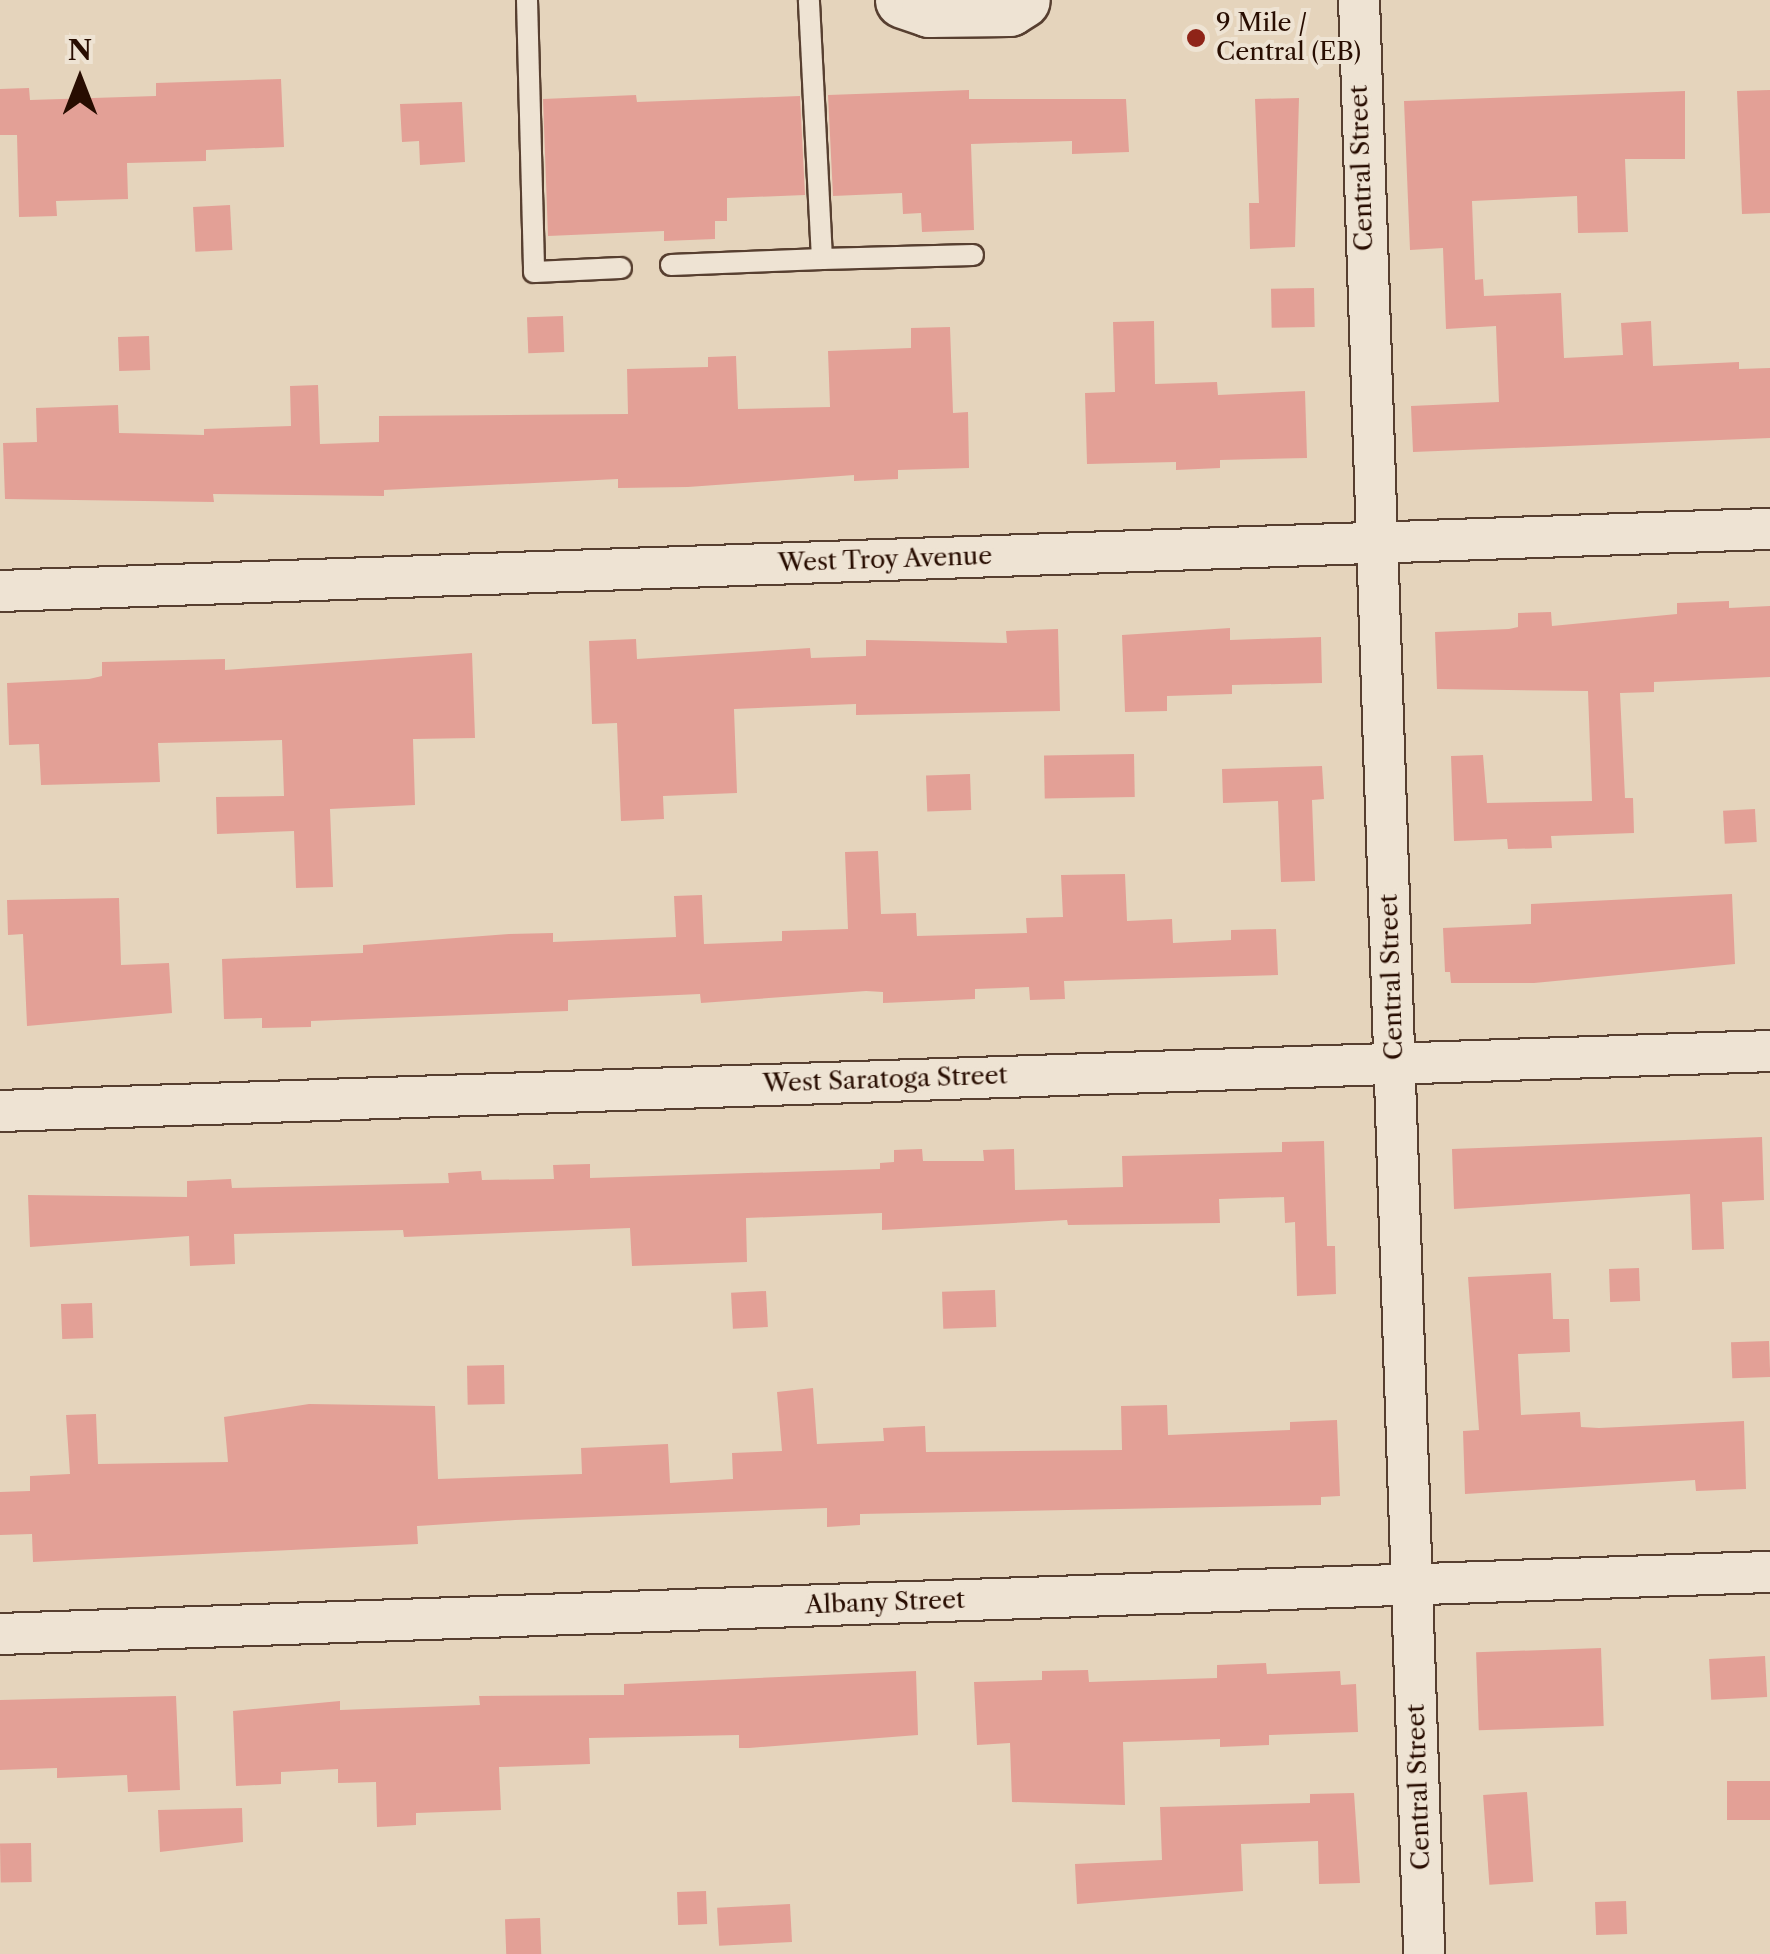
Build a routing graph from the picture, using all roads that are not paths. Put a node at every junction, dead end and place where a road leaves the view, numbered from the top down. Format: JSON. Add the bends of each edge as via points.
{"nodes":[{"id":1,"x":527,"y":0,"type":"edge"},
{"id":2,"x":809,"y":0,"type":"edge"},
{"id":3,"x":903,"y":0,"type":"edge"},
{"id":4,"x":1022,"y":0,"type":"edge"},
{"id":5,"x":1358,"y":0,"type":"edge"},
{"id":6,"x":972,"y":255,"type":"dead end"},
{"id":7,"x":822,"y":259,"type":"junction"},
{"id":8,"x":671,"y":264,"type":"dead end"},
{"id":9,"x":621,"y":268,"type":"dead end"},
{"id":10,"x":1770,"y":529,"type":"edge"},
{"id":11,"x":1374,"y":542,"type":"junction"},
{"id":12,"x":0,"y":590,"type":"edge"},
{"id":13,"x":1770,"y":1051,"type":"edge"},
{"id":14,"x":1395,"y":1063,"type":"junction"},
{"id":15,"x":0,"y":1111,"type":"edge"},
{"id":16,"x":1770,"y":1572,"type":"edge"},
{"id":17,"x":1412,"y":1584,"type":"junction"},
{"id":18,"x":0,"y":1634,"type":"edge"},
{"id":19,"x":1424,"y":1954,"type":"edge"}],
"edges":[{"from":1,"to":9,"type":"lane","via":[[534,272]]},
{"from":2,"to":7,"type":"lane"},
{"from":3,"to":4,"type":"main road","via":[[928,9],[1009,8]]},
{"from":5,"to":11,"type":"street","name":"Central Street"},
{"from":6,"to":7,"type":"lane"},
{"from":7,"to":8,"type":"lane"},
{"from":10,"to":11,"type":"street","name":"West Troy Avenue"},
{"from":11,"to":12,"type":"street","name":"West Troy Avenue"},
{"from":11,"to":14,"type":"street","name":"Central Street"},
{"from":13,"to":14,"type":"street","name":"West Saratoga Street"},
{"from":14,"to":15,"type":"street","name":"West Saratoga Street"},
{"from":14,"to":17,"type":"street","name":"Central Street"},
{"from":16,"to":17,"type":"street","name":"Albany Street"},
{"from":17,"to":18,"type":"street","name":"Albany Street"},
{"from":17,"to":19,"type":"street","name":"Central Street"}]}
